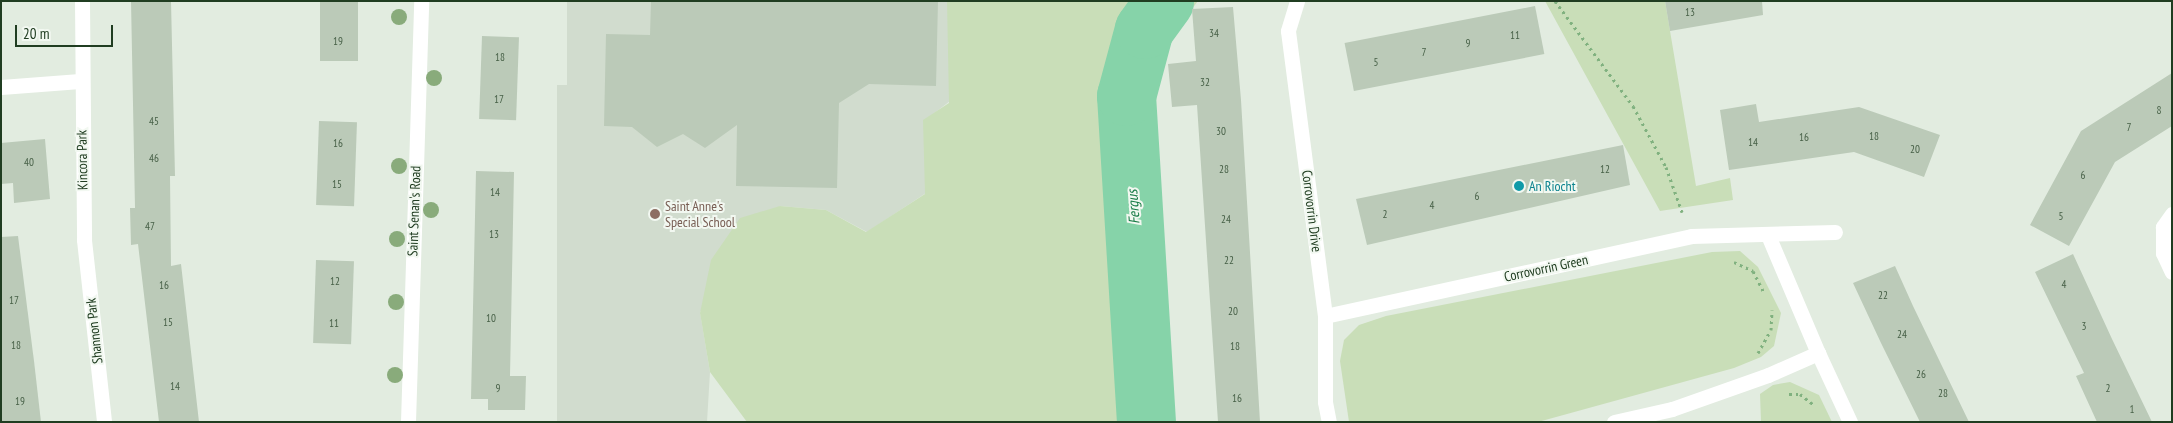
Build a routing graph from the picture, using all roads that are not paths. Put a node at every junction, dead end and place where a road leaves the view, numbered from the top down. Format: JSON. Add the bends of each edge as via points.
{"nodes":[{"id":1,"x":82,"y":1,"type":"edge"},
{"id":2,"x":421,"y":1,"type":"edge"},
{"id":3,"x":1297,"y":1,"type":"edge"},
{"id":4,"x":80,"y":81,"type":"junction"},
{"id":5,"x":1,"y":87,"type":"edge"},
{"id":6,"x":2172,"y":214,"type":"edge"},
{"id":7,"x":1835,"y":232,"type":"dead end"},
{"id":8,"x":1768,"y":235,"type":"junction"},
{"id":9,"x":84,"y":240,"type":"joint"},
{"id":10,"x":2172,"y":272,"type":"edge"},
{"id":11,"x":1325,"y":316,"type":"junction"},
{"id":12,"x":1818,"y":353,"type":"junction"},
{"id":13,"x":104,"y":422,"type":"edge"},
{"id":14,"x":408,"y":422,"type":"edge"},
{"id":15,"x":1328,"y":422,"type":"edge"},
{"id":16,"x":1614,"y":422,"type":"edge"},
{"id":17,"x":1850,"y":422,"type":"edge"}],
"edges":[{"from":1,"to":4,"type":"street","name":"Kincora Park"},
{"from":2,"to":14,"type":"street","name":"Saint Senan's Road"},
{"from":3,"to":11,"type":"street","name":"Corrovorrin Drive","via":[[1288,31]]},
{"from":4,"to":5,"type":"street"},
{"from":4,"to":9,"type":"street","name":"Kincora Park"},
{"from":6,"to":10,"type":"street","via":[[2163,227],[2163,253]]},
{"from":7,"to":8,"type":"street","name":"Corrovorrin Green"},
{"from":8,"to":11,"type":"street","name":"Corrovorrin Green","via":[[1691,236]]},
{"from":8,"to":12,"type":"street"},
{"from":9,"to":13,"type":"street","name":"Shannon Park"},
{"from":11,"to":15,"type":"street","name":"Corrovorrin Drive"},
{"from":12,"to":16,"type":"street","via":[[1672,409]]},
{"from":12,"to":17,"type":"street"}]}
